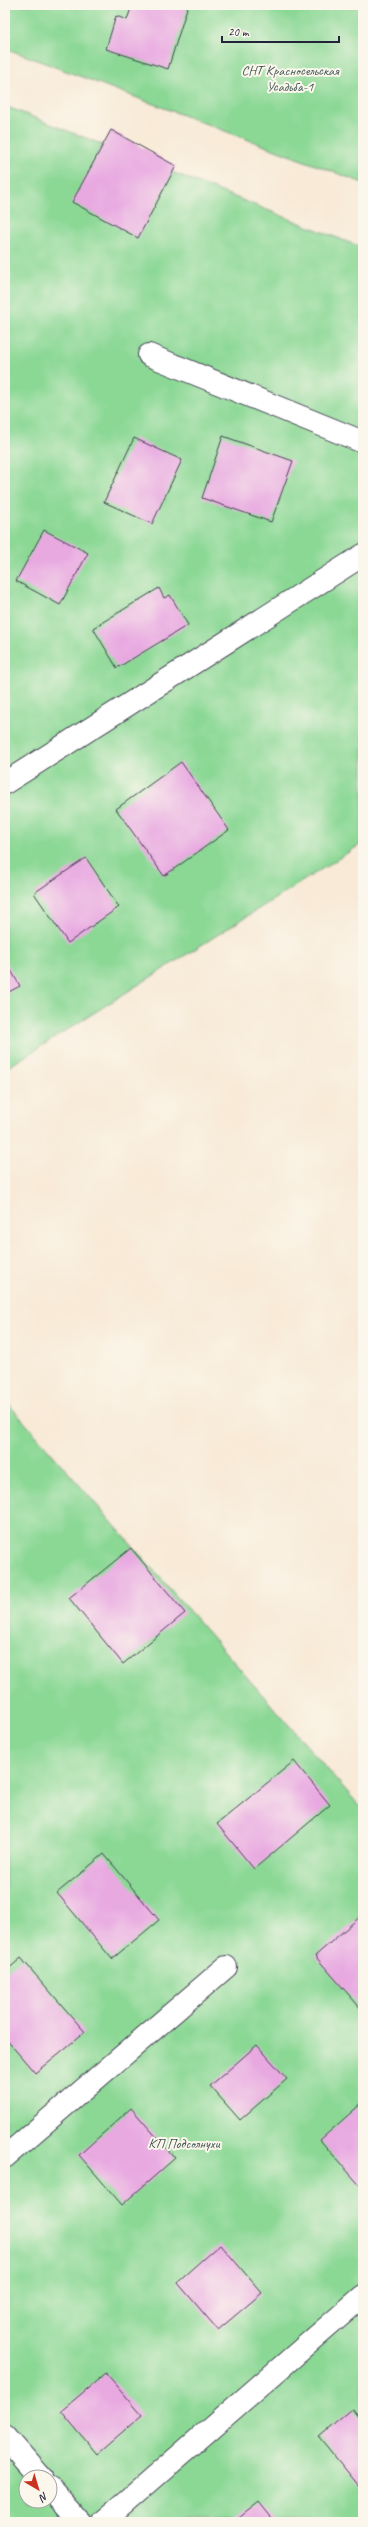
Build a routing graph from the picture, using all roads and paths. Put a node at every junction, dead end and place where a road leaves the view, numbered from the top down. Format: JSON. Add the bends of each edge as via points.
{"nodes":[{"id":1,"x":149,"y":355,"type":"dead end"},
{"id":2,"x":363,"y":442,"type":"edge"},
{"id":3,"x":363,"y":555,"type":"edge"},
{"id":4,"x":5,"y":783,"type":"edge"},
{"id":5,"x":226,"y":1968,"type":"dead end"},
{"id":6,"x":5,"y":2157,"type":"edge"},
{"id":7,"x":363,"y":2296,"type":"edge"},
{"id":8,"x":5,"y":2436,"type":"edge"},
{"id":9,"x":34,"y":2469,"type":"edge"},
{"id":10,"x":58,"y":2497,"type":"edge"},
{"id":11,"x":80,"y":2522,"type":"edge"},
{"id":12,"x":103,"y":2522,"type":"edge"}],
"edges":[{"from":1,"to":2,"type":"street"},
{"from":3,"to":4,"type":"street"},
{"from":5,"to":6,"type":"street"},
{"from":7,"to":12,"type":"street"},
{"from":8,"to":9,"type":"street"},
{"from":10,"to":11,"type":"street"}]}
